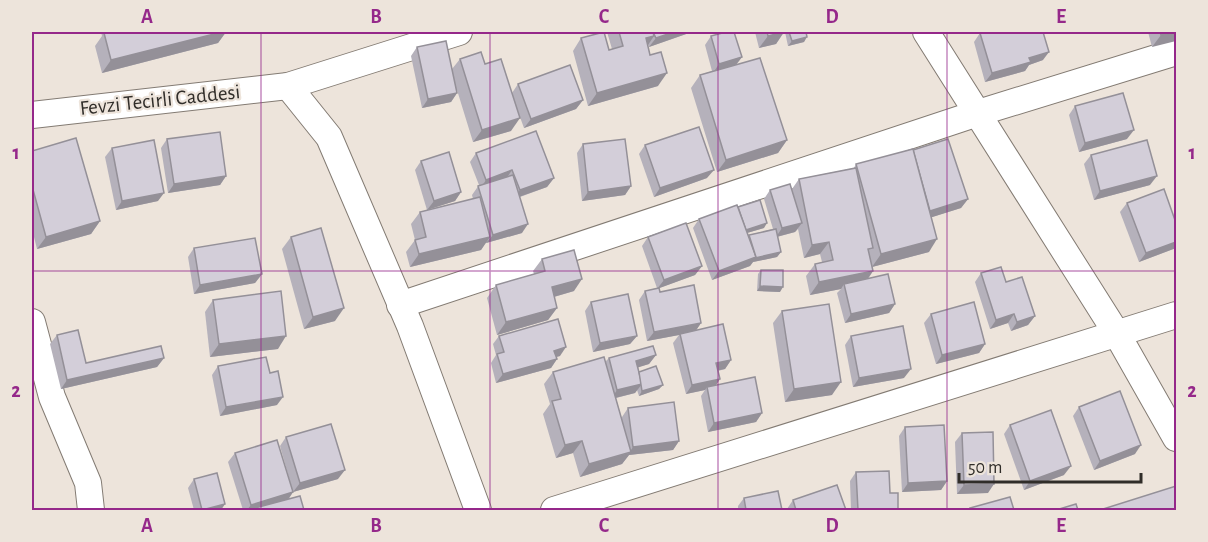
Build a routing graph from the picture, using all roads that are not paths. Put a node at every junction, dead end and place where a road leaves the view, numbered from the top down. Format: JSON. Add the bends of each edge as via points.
{"nodes":[{"id":1,"x":459,"y":32,"type":"edge"},
{"id":2,"x":926,"y":32,"type":"edge"},
{"id":3,"x":1176,"y":52,"type":"edge"},
{"id":4,"x":288,"y":86,"type":"junction"},
{"id":5,"x":978,"y":113,"type":"junction"},
{"id":6,"x":32,"y":115,"type":"edge"},
{"id":7,"x":400,"y":304,"type":"junction"},
{"id":8,"x":1176,"y":315,"type":"edge"},
{"id":9,"x":32,"y":322,"type":"edge"},
{"id":10,"x":1117,"y":334,"type":"junction"},
{"id":11,"x":1176,"y":438,"type":"edge"},
{"id":12,"x":91,"y":510,"type":"edge"},
{"id":13,"x":478,"y":510,"type":"edge"},
{"id":14,"x":555,"y":510,"type":"edge"}],
"edges":[{"from":1,"to":4,"type":"street","name":"Fevzi Tecirli Caddesi"},
{"from":2,"to":5,"type":"street"},
{"from":3,"to":5,"type":"street"},
{"from":4,"to":6,"type":"street","name":"Fevzi Tecirli Caddesi"},
{"from":4,"to":7,"type":"street","via":[[329,137]]},
{"from":5,"to":7,"type":"street"},
{"from":5,"to":10,"type":"street"},
{"from":7,"to":13,"type":"street"},
{"from":8,"to":10,"type":"street"},
{"from":9,"to":12,"type":"street","via":[[52,397],[88,483]]},
{"from":10,"to":11,"type":"street"},
{"from":10,"to":14,"type":"street"}]}
